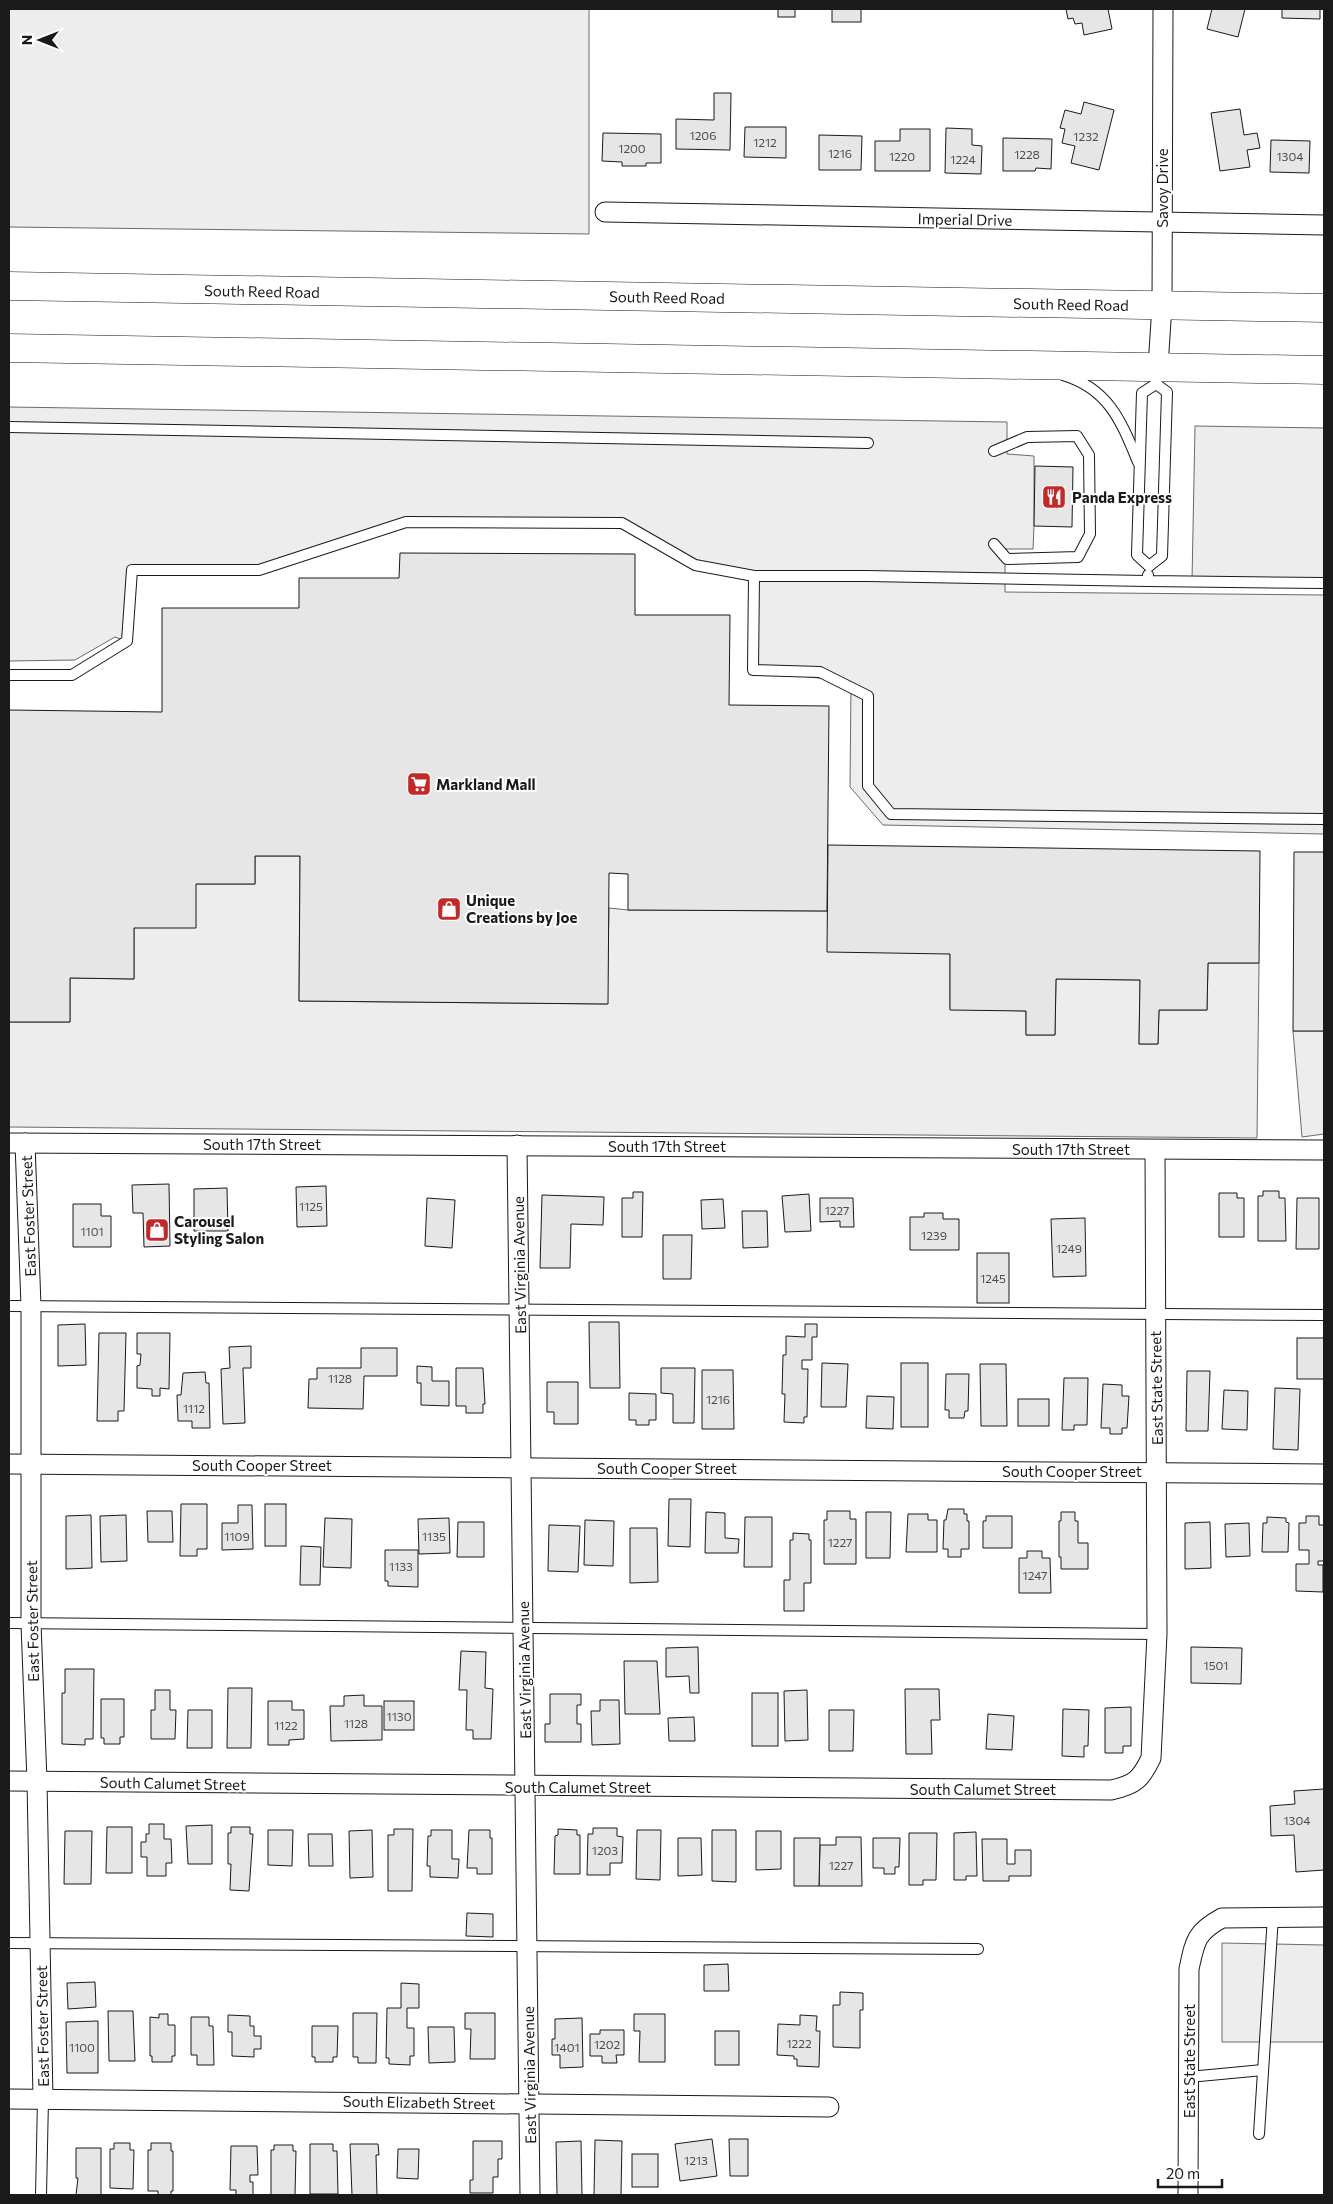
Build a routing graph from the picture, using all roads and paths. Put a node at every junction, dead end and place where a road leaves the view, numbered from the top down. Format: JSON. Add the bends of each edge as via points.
{"nodes":[{"id":1,"x":1164,"y":9,"type":"edge"},
{"id":2,"x":605,"y":212,"type":"dead end"},
{"id":3,"x":1162,"y":222,"type":"junction"},
{"id":4,"x":1324,"y":225,"type":"edge"},
{"id":5,"x":9,"y":286,"type":"edge"},
{"id":6,"x":1162,"y":306,"type":"junction"},
{"id":7,"x":1324,"y":308,"type":"edge"},
{"id":8,"x":9,"y":348,"type":"edge"},
{"id":9,"x":1028,"y":365,"type":"junction"},
{"id":10,"x":1324,"y":370,"type":"edge"},
{"id":11,"x":1157,"y":375,"type":"junction"},
{"id":12,"x":9,"y":427,"type":"edge"},
{"id":13,"x":868,"y":442,"type":"dead end"},
{"id":14,"x":994,"y":451,"type":"dead end"},
{"id":15,"x":1140,"y":467,"type":"junction"},
{"id":16,"x":994,"y":544,"type":"dead end"},
{"id":17,"x":1149,"y":566,"type":"junction"},
{"id":18,"x":754,"y":576,"type":"junction"},
{"id":19,"x":1148,"y":581,"type":"junction"},
{"id":20,"x":1324,"y":582,"type":"edge"},
{"id":21,"x":9,"y":675,"type":"edge"},
{"id":22,"x":1324,"y":819,"type":"edge"},
{"id":23,"x":17,"y":1143,"type":"edge"},
{"id":24,"x":517,"y":1145,"type":"junction"},
{"id":25,"x":1155,"y":1150,"type":"junction"},
{"id":26,"x":1324,"y":1150,"type":"edge"},
{"id":27,"x":9,"y":1306,"type":"edge"},
{"id":28,"x":30,"y":1306,"type":"junction"},
{"id":29,"x":520,"y":1310,"type":"junction"},
{"id":30,"x":1155,"y":1313,"type":"junction"},
{"id":31,"x":1324,"y":1315,"type":"edge"},
{"id":32,"x":9,"y":1464,"type":"edge"},
{"id":33,"x":32,"y":1464,"type":"junction"},
{"id":34,"x":520,"y":1467,"type":"junction"},
{"id":35,"x":1157,"y":1472,"type":"junction"},
{"id":36,"x":1324,"y":1474,"type":"edge"},
{"id":37,"x":9,"y":1623,"type":"edge"},
{"id":38,"x":30,"y":1624,"type":"junction"},
{"id":39,"x":522,"y":1629,"type":"junction"},
{"id":40,"x":1157,"y":1634,"type":"junction"},
{"id":41,"x":1143,"y":1775,"type":"joint"},
{"id":42,"x":9,"y":1781,"type":"edge"},
{"id":43,"x":37,"y":1781,"type":"junction"},
{"id":44,"x":526,"y":1786,"type":"junction"},
{"id":45,"x":1272,"y":1916,"type":"junction"},
{"id":46,"x":1324,"y":1917,"type":"edge"},
{"id":47,"x":9,"y":1943,"type":"edge"},
{"id":48,"x":40,"y":1944,"type":"junction"},
{"id":49,"x":526,"y":1946,"type":"junction"},
{"id":50,"x":978,"y":1950,"type":"dead end"},
{"id":51,"x":1263,"y":2070,"type":"junction"},
{"id":52,"x":1189,"y":2077,"type":"junction"},
{"id":53,"x":9,"y":2099,"type":"edge"},
{"id":54,"x":43,"y":2099,"type":"junction"},
{"id":55,"x":530,"y":2103,"type":"junction"},
{"id":56,"x":829,"y":2107,"type":"dead end"},
{"id":57,"x":1259,"y":2134,"type":"dead end"},
{"id":58,"x":42,"y":2195,"type":"edge"},
{"id":59,"x":530,"y":2195,"type":"edge"},
{"id":60,"x":1188,"y":2195,"type":"edge"}],
"edges":[{"from":1,"to":3,"type":"street","name":"Savoy Drive"},
{"from":2,"to":3,"type":"street","name":"Imperial Drive"},
{"from":3,"to":4,"type":"street","name":"Imperial Drive"},
{"from":3,"to":6,"type":"street","name":"Savoy Drive"},
{"from":5,"to":6,"type":"main road","name":"South Reed Road"},
{"from":6,"to":7,"type":"main road","name":"South Reed Road"},
{"from":6,"to":11,"type":"street","name":"Savoy Drive"},
{"from":8,"to":9,"type":"main road"},
{"from":9,"to":11,"type":"main road"},
{"from":9,"to":15,"type":"lane","via":[[1074,379],[1098,393],[1117,416]]},
{"from":10,"to":11,"type":"main road"},
{"from":11,"to":15,"type":"lane","via":[[1142,393]]},
{"from":11,"to":17,"type":"lane","via":[[1167,392],[1162,556]]},
{"from":12,"to":13,"type":"lane"},
{"from":14,"to":16,"type":"lane","via":[[1027,437],[1076,436],[1089,455],[1090,534],[1078,557],[1007,559]]},
{"from":15,"to":17,"type":"lane","via":[[1137,555]]},
{"from":17,"to":19,"type":"lane"},
{"from":18,"to":19,"type":"lane"},
{"from":18,"to":21,"type":"lane","via":[[695,565],[622,523],[406,522],[259,570],[132,570],[127,641],[72,675]]},
{"from":18,"to":22,"type":"lane","via":[[753,670],[820,672],[868,696],[868,786],[891,814]]},
{"from":19,"to":20,"type":"lane"},
{"from":23,"to":24,"type":"street","name":"South 17th Street"},
{"from":23,"to":28,"type":"street","name":"East Foster Street"},
{"from":24,"to":25,"type":"street","name":"South 17th Street"},
{"from":24,"to":29,"type":"street","name":"East Virginia Avenue"},
{"from":25,"to":26,"type":"street","name":"South 17th Street"},
{"from":25,"to":30,"type":"street","name":"East State Street"},
{"from":27,"to":28,"type":"lane"},
{"from":28,"to":29,"type":"lane"},
{"from":28,"to":33,"type":"street","name":"East Foster Street"},
{"from":29,"to":30,"type":"lane"},
{"from":29,"to":34,"type":"street","name":"East Virginia Avenue"},
{"from":30,"to":31,"type":"lane"},
{"from":30,"to":35,"type":"street","name":"East State Street"},
{"from":32,"to":33,"type":"street","name":"South Cooper Street"},
{"from":33,"to":34,"type":"street","name":"South Cooper Street"},
{"from":33,"to":38,"type":"street","name":"East Foster Street"},
{"from":34,"to":35,"type":"street","name":"South Cooper Street"},
{"from":34,"to":39,"type":"street","name":"East Virginia Avenue"},
{"from":35,"to":36,"type":"street","name":"South Cooper Street"},
{"from":35,"to":40,"type":"street","name":"East State Street"},
{"from":37,"to":38,"type":"lane"},
{"from":38,"to":39,"type":"lane"},
{"from":38,"to":43,"type":"street","name":"East Foster Street"},
{"from":39,"to":40,"type":"lane"},
{"from":39,"to":44,"type":"street","name":"East Virginia Avenue"},
{"from":40,"to":41,"type":"street","name":"East State Street","via":[[1151,1758]]},
{"from":41,"to":44,"type":"street","name":"South Calumet Street","via":[[1128,1786],[1111,1790]]},
{"from":42,"to":43,"type":"street","name":"South Calumet Street"},
{"from":43,"to":44,"type":"street","name":"South Calumet Street"},
{"from":43,"to":48,"type":"street","name":"East Foster Street"},
{"from":44,"to":49,"type":"street","name":"East Virginia Avenue"},
{"from":45,"to":46,"type":"street"},
{"from":45,"to":51,"type":"lane"},
{"from":45,"to":52,"type":"street","name":"East State Street","via":[[1222,1918],[1209,1925],[1195,1940],[1189,1969]]},
{"from":47,"to":48,"type":"lane"},
{"from":48,"to":49,"type":"lane"},
{"from":48,"to":54,"type":"street","name":"East Foster Street"},
{"from":49,"to":50,"type":"lane"},
{"from":49,"to":55,"type":"street","name":"East Virginia Avenue"},
{"from":51,"to":52,"type":"lane"},
{"from":51,"to":57,"type":"lane"},
{"from":52,"to":60,"type":"street","name":"East State Street"},
{"from":53,"to":54,"type":"street","name":"South Elizabeth Street"},
{"from":54,"to":55,"type":"street","name":"South Elizabeth Street"},
{"from":54,"to":58,"type":"lane"},
{"from":55,"to":56,"type":"street","name":"South Elizabeth Street"},
{"from":55,"to":59,"type":"street","name":"East Virginia Avenue"}]}
